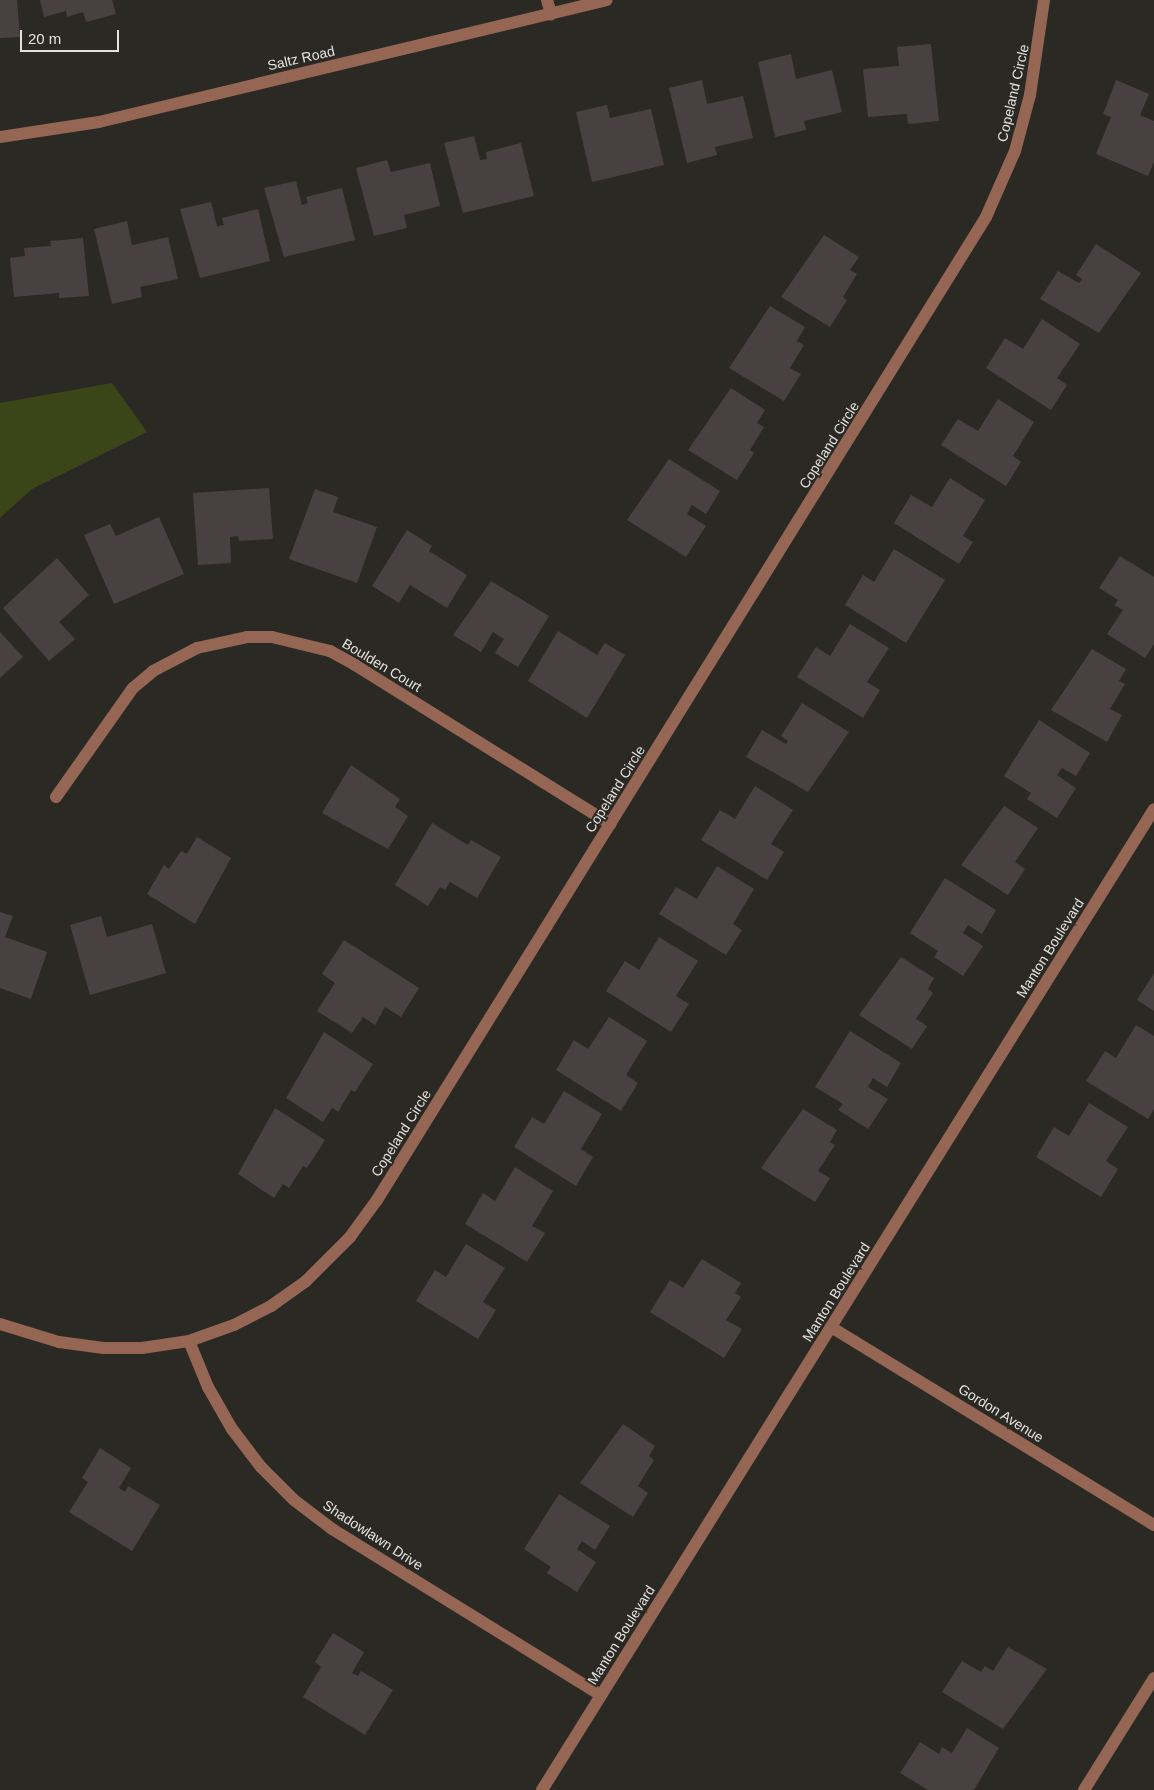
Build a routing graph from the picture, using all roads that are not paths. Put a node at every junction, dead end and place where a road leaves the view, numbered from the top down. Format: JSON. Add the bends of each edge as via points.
{"nodes":[{"id":1,"x":547,"y":0,"type":"edge"},
{"id":2,"x":608,"y":0,"type":"edge"},
{"id":3,"x":1044,"y":0,"type":"edge"},
{"id":4,"x":551,"y":14,"type":"junction"},
{"id":5,"x":0,"y":137,"type":"edge"},
{"id":6,"x":56,"y":796,"type":"dead end"},
{"id":7,"x":1154,"y":809,"type":"edge"},
{"id":8,"x":610,"y":824,"type":"junction"},
{"id":9,"x":0,"y":1324,"type":"edge"},
{"id":10,"x":831,"y":1327,"type":"junction"},
{"id":11,"x":189,"y":1341,"type":"junction"},
{"id":12,"x":1154,"y":1525,"type":"edge"},
{"id":13,"x":1154,"y":1678,"type":"edge"},
{"id":14,"x":601,"y":1694,"type":"junction"},
{"id":15,"x":542,"y":1790,"type":"edge"},
{"id":16,"x":1084,"y":1790,"type":"edge"}],
"edges":[{"from":1,"to":4,"type":"street"},
{"from":2,"to":4,"type":"street","name":"Saltz Road"},
{"from":3,"to":8,"type":"street","name":"Copeland Circle","via":[[1030,95],[1015,151],[986,217]]},
{"from":4,"to":5,"type":"street","name":"Saltz Road","via":[[99,122]]},
{"from":6,"to":8,"type":"street","name":"Boulden Court","via":[[133,688],[153,671],[198,648],[238,638],[272,637],[330,651],[356,665]]},
{"from":7,"to":10,"type":"street","name":"Manton Boulevard"},
{"from":8,"to":11,"type":"street","name":"Copeland Circle","via":[[377,1200],[350,1238],[306,1282],[272,1306],[234,1325]]},
{"from":9,"to":11,"type":"street","name":"Copeland Circle","via":[[59,1342],[104,1348],[142,1348]]},
{"from":10,"to":12,"type":"street","name":"Gordon Avenue"},
{"from":10,"to":14,"type":"street","name":"Manton Boulevard"},
{"from":11,"to":14,"type":"street","name":"Shadowlawn Drive","via":[[208,1387],[232,1428],[261,1467],[294,1500],[332,1529]]},
{"from":13,"to":16,"type":"street"},
{"from":14,"to":15,"type":"street","name":"Manton Boulevard"}]}
